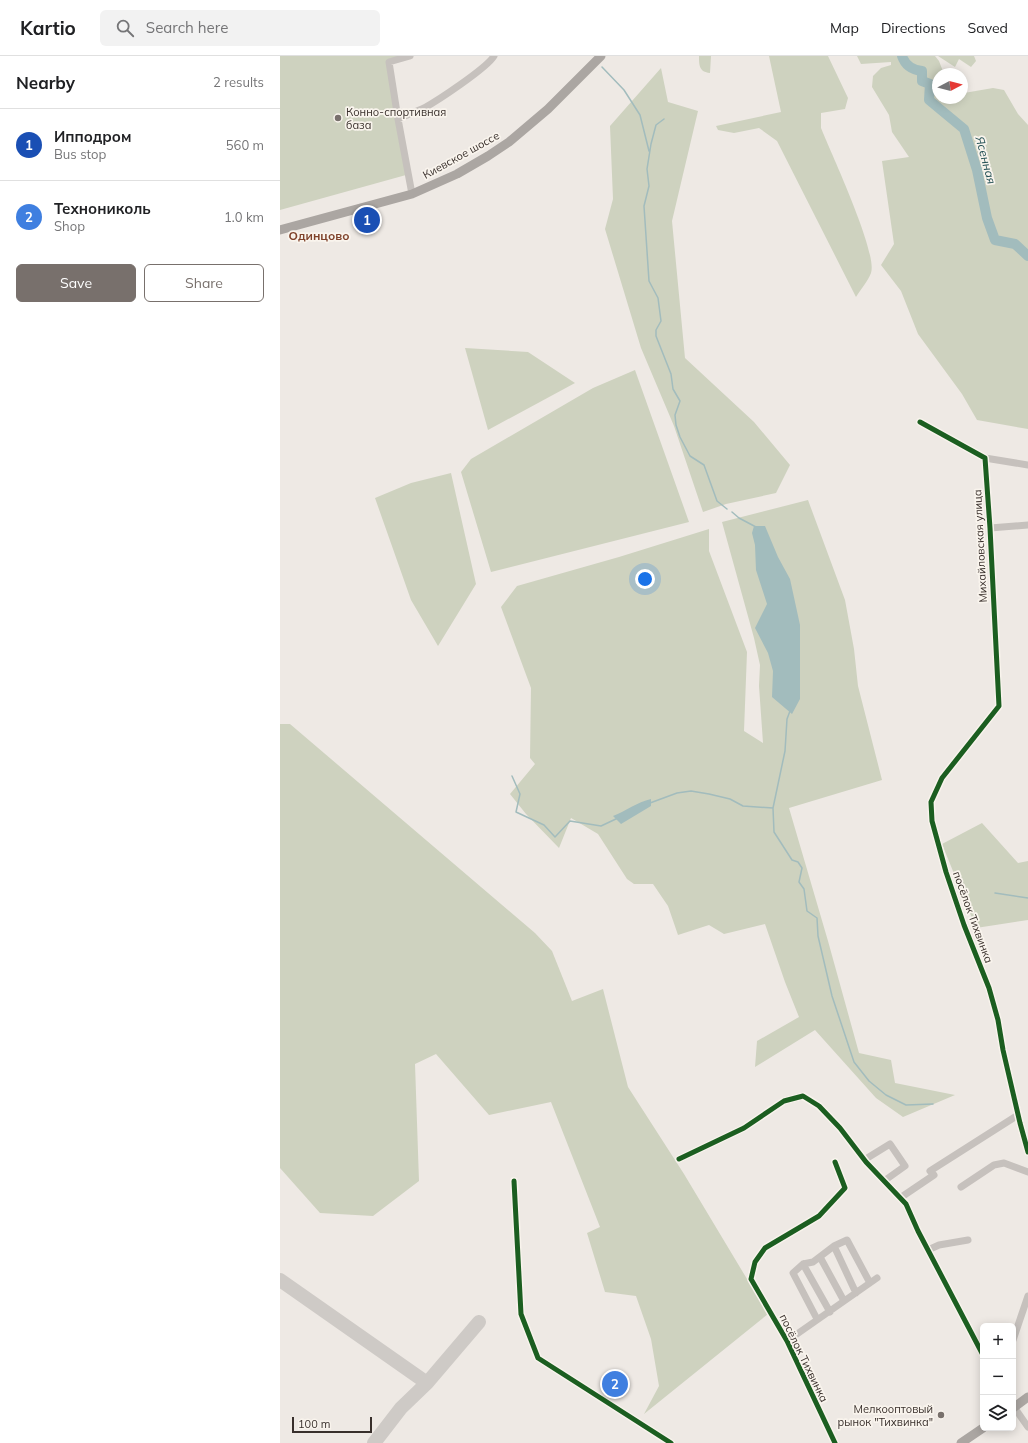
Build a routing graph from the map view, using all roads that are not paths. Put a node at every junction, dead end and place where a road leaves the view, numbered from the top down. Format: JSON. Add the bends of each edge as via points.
{"nodes":[{"id":1,"x":410,"y":56,"type":"edge"},
{"id":2,"x":494,"y":56,"type":"edge"},
{"id":3,"x":601,"y":56,"type":"edge"},
{"id":4,"x":398,"y":119,"type":"junction"},
{"id":5,"x":412,"y":194,"type":"junction"},
{"id":6,"x":280,"y":230,"type":"edge"},
{"id":7,"x":920,"y":422,"type":"dead end"},
{"id":8,"x":985,"y":458,"type":"junction"},
{"id":9,"x":1028,"y":465,"type":"edge"},
{"id":10,"x":1028,"y":525,"type":"edge"},
{"id":11,"x":990,"y":528,"type":"junction"},
{"id":12,"x":999,"y":706,"type":"joint"},
{"id":13,"x":1018,"y":1115,"type":"junction"},
{"id":14,"x":1028,"y":1152,"type":"edge"},
{"id":15,"x":679,"y":1159,"type":"dead end"},
{"id":16,"x":864,"y":1160,"type":"junction"},
{"id":17,"x":835,"y":1162,"type":"dead end"},
{"id":18,"x":1028,"y":1172,"type":"edge"},
{"id":19,"x":884,"y":1181,"type":"junction"},
{"id":20,"x":514,"y":1182,"type":"dead end"},
{"id":21,"x":961,"y":1187,"type":"dead end"},
{"id":22,"x":900,"y":1198,"type":"junction"},
{"id":23,"x":968,"y":1240,"type":"dead end"},
{"id":24,"x":834,"y":1246,"type":"junction"},
{"id":25,"x":928,"y":1250,"type":"junction"},
{"id":26,"x":820,"y":1257,"type":"junction"},
{"id":27,"x":803,"y":1264,"type":"junction"},
{"id":28,"x":877,"y":1278,"type":"dead end"},
{"id":29,"x":870,"y":1283,"type":"junction"},
{"id":30,"x":856,"y":1293,"type":"junction"},
{"id":31,"x":1028,"y":1296,"type":"edge"},
{"id":32,"x":844,"y":1301,"type":"junction"},
{"id":33,"x":830,"y":1312,"type":"junction"},
{"id":34,"x":817,"y":1318,"type":"junction"},
{"id":35,"x":1016,"y":1331,"type":"edge"},
{"id":36,"x":787,"y":1341,"type":"junction"},
{"id":37,"x":980,"y":1349,"type":"edge"},
{"id":38,"x":1028,"y":1397,"type":"edge"},
{"id":39,"x":1016,"y":1406,"type":"edge"},
{"id":40,"x":1016,"y":1411,"type":"edge"},
{"id":41,"x":1028,"y":1427,"type":"edge"},
{"id":42,"x":980,"y":1430,"type":"edge"},
{"id":43,"x":671,"y":1443,"type":"edge"},
{"id":44,"x":835,"y":1443,"type":"edge"},
{"id":45,"x":961,"y":1443,"type":"edge"}],
"edges":[{"from":1,"to":4,"type":"street","via":[[389,62]]},
{"from":2,"to":4,"type":"street","via":[[491,61],[424,108]]},
{"from":3,"to":5,"type":"main road","name":"Киевское шоссе","via":[[548,109],[509,142],[446,180]]},
{"from":4,"to":5,"type":"street"},
{"from":5,"to":6,"type":"main road","name":"Киевское шоссе"},
{"from":7,"to":8,"type":"street"},
{"from":8,"to":9,"type":"street"},
{"from":8,"to":11,"type":"street","name":"Михайловская улица"},
{"from":10,"to":11,"type":"street"},
{"from":11,"to":12,"type":"street","name":"Михайловская улица"},
{"from":12,"to":13,"type":"street","name":"посёлок Тихвинка","via":[[942,778],[931,802],[932,821],[946,872],[989,988],[998,1020]]},
{"from":13,"to":14,"type":"street","name":"посёлок Тихвинка"},
{"from":13,"to":22,"type":"street","via":[[930,1171],[934,1176]]},
{"from":15,"to":16,"type":"street","via":[[744,1128],[784,1101],[803,1096],[819,1106],[835,1122]]},
{"from":16,"to":19,"type":"street"},
{"from":16,"to":19,"type":"street","via":[[890,1144],[905,1166]]},
{"from":17,"to":36,"type":"street","name":"посёлок Тихвинка","via":[[845,1188],[819,1216],[765,1248],[755,1262],[751,1279]]},
{"from":18,"to":21,"type":"street","via":[[1004,1163],[994,1165]]},
{"from":19,"to":22,"type":"street"},
{"from":20,"to":43,"type":"street","via":[[522,1314],[538,1358]]},
{"from":22,"to":25,"type":"street","via":[[906,1204]]},
{"from":23,"to":25,"type":"street","via":[[938,1245]]},
{"from":24,"to":26,"type":"street"},
{"from":24,"to":29,"type":"street","via":[[847,1240]]},
{"from":24,"to":30,"type":"street"},
{"from":25,"to":37,"type":"street"},
{"from":26,"to":27,"type":"street"},
{"from":26,"to":32,"type":"street"},
{"from":27,"to":33,"type":"street"},
{"from":27,"to":34,"type":"street","via":[[793,1274]]},
{"from":28,"to":29,"type":"street"},
{"from":29,"to":30,"type":"street"},
{"from":30,"to":32,"type":"street"},
{"from":31,"to":35,"type":"street"},
{"from":32,"to":33,"type":"street"},
{"from":33,"to":34,"type":"street"},
{"from":34,"to":36,"type":"street"},
{"from":36,"to":44,"type":"street","name":"посёлок Тихвинка"},
{"from":38,"to":39,"type":"main road"},
{"from":40,"to":41,"type":"street"},
{"from":42,"to":45,"type":"main road"}]}
